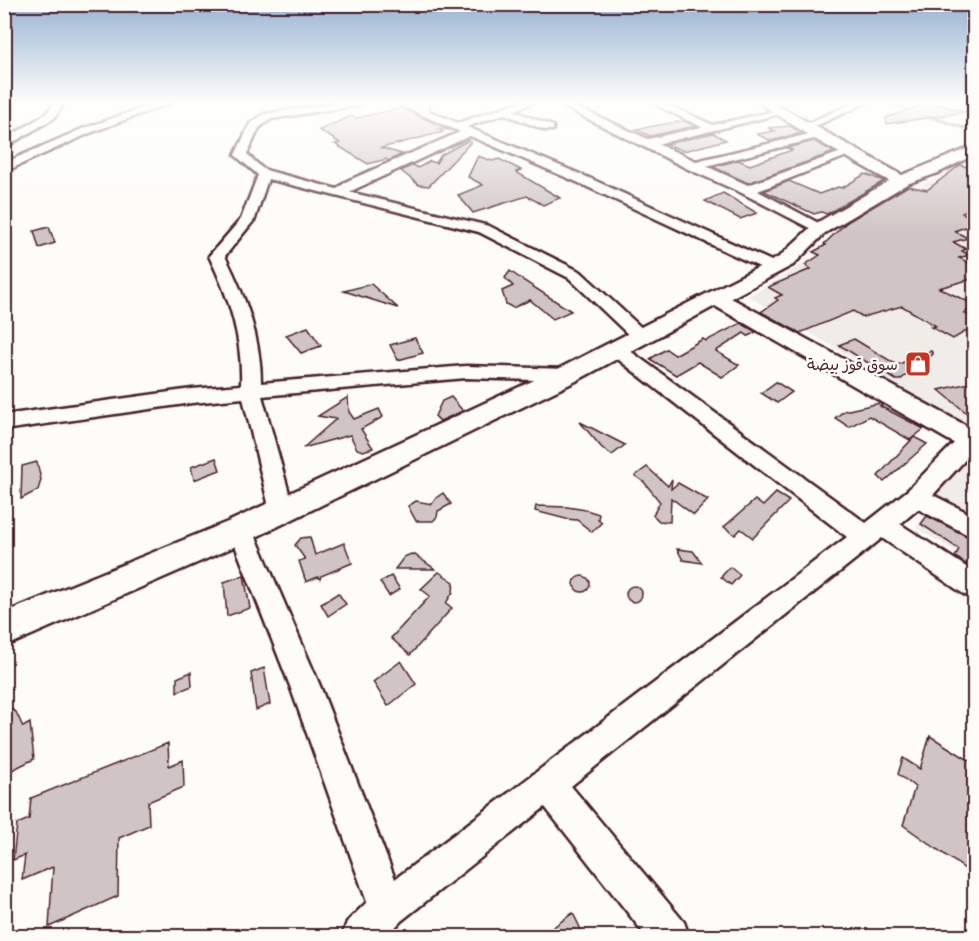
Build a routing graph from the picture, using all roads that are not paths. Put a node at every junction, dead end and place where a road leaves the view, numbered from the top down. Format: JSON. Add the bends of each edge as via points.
{"nodes":[{"id":1,"x":53,"y":146,"type":"edge"},
{"id":2,"x":245,"y":146,"type":"edge"},
{"id":3,"x":442,"y":146,"type":"edge"},
{"id":4,"x":502,"y":146,"type":"edge"},
{"id":5,"x":653,"y":146,"type":"edge"},
{"id":6,"x":760,"y":146,"type":"edge"},
{"id":7,"x":839,"y":146,"type":"edge"},
{"id":8,"x":975,"y":150,"type":"edge"},
{"id":9,"x":851,"y":152,"type":"junction"},
{"id":10,"x":692,"y":166,"type":"junction"},
{"id":11,"x":4,"y":168,"type":"edge"},
{"id":12,"x":265,"y":174,"type":"junction"},
{"id":13,"x":901,"y":181,"type":"junction"},
{"id":14,"x":747,"y":190,"type":"junction"},
{"id":15,"x":339,"y":193,"type":"junction"},
{"id":16,"x":819,"y":229,"type":"junction"},
{"id":17,"x":774,"y":268,"type":"junction"},
{"id":18,"x":716,"y":298,"type":"junction"},
{"id":19,"x":640,"y":336,"type":"junction"},
{"id":20,"x":616,"y":349,"type":"junction"},
{"id":21,"x":567,"y":375,"type":"junction"},
{"id":22,"x":251,"y":392,"type":"junction"},
{"id":23,"x":4,"y":423,"type":"edge"},
{"id":24,"x":972,"y":441,"type":"edge"},
{"id":25,"x":916,"y":496,"type":"junction"},
{"id":26,"x":282,"y":511,"type":"junction"},
{"id":27,"x":975,"y":528,"type":"edge"},
{"id":28,"x":241,"y":530,"type":"junction"},
{"id":29,"x":873,"y":531,"type":"junction"},
{"id":30,"x":975,"y":586,"type":"edge"},
{"id":31,"x":4,"y":630,"type":"edge"},
{"id":32,"x":547,"y":783,"type":"junction"},
{"id":33,"x":388,"y":908,"type":"junction"},
{"id":34,"x":361,"y":936,"type":"edge"},
{"id":35,"x":670,"y":936,"type":"edge"}],
"edges":[{"from":1,"to":11,"type":"street"},
{"from":2,"to":12,"type":"street","via":[[241,155]]},
{"from":3,"to":15,"type":"street","via":[[352,183]]},
{"from":4,"to":17,"type":"street"},
{"from":5,"to":10,"type":"street"},
{"from":6,"to":10,"type":"street"},
{"from":7,"to":9,"type":"main road"},
{"from":8,"to":13,"type":"main road"},
{"from":9,"to":13,"type":"main road"},
{"from":9,"to":14,"type":"street"},
{"from":10,"to":14,"type":"street"},
{"from":12,"to":15,"type":"street"},
{"from":12,"to":22,"type":"street","via":[[247,221],[222,245],[217,256],[242,312]]},
{"from":13,"to":16,"type":"main road"},
{"from":14,"to":16,"type":"street"},
{"from":15,"to":19,"type":"street","via":[[484,229],[575,275]]},
{"from":16,"to":17,"type":"main road"},
{"from":17,"to":18,"type":"main road"},
{"from":18,"to":19,"type":"main road"},
{"from":18,"to":24,"type":"main road"},
{"from":19,"to":20,"type":"main road"},
{"from":20,"to":21,"type":"main road"},
{"from":20,"to":29,"type":"street"},
{"from":21,"to":22,"type":"street","via":[[466,372]]},
{"from":21,"to":26,"type":"main road"},
{"from":22,"to":23,"type":"street","via":[[192,396]]},
{"from":22,"to":26,"type":"street"},
{"from":24,"to":25,"type":"street"},
{"from":25,"to":27,"type":"street"},
{"from":25,"to":29,"type":"street"},
{"from":26,"to":28,"type":"main road"},
{"from":28,"to":31,"type":"main road"},
{"from":28,"to":33,"type":"street","via":[[305,686]]},
{"from":29,"to":30,"type":"street"},
{"from":29,"to":32,"type":"street"},
{"from":32,"to":33,"type":"street"},
{"from":32,"to":35,"type":"street"},
{"from":33,"to":34,"type":"street"}]}
